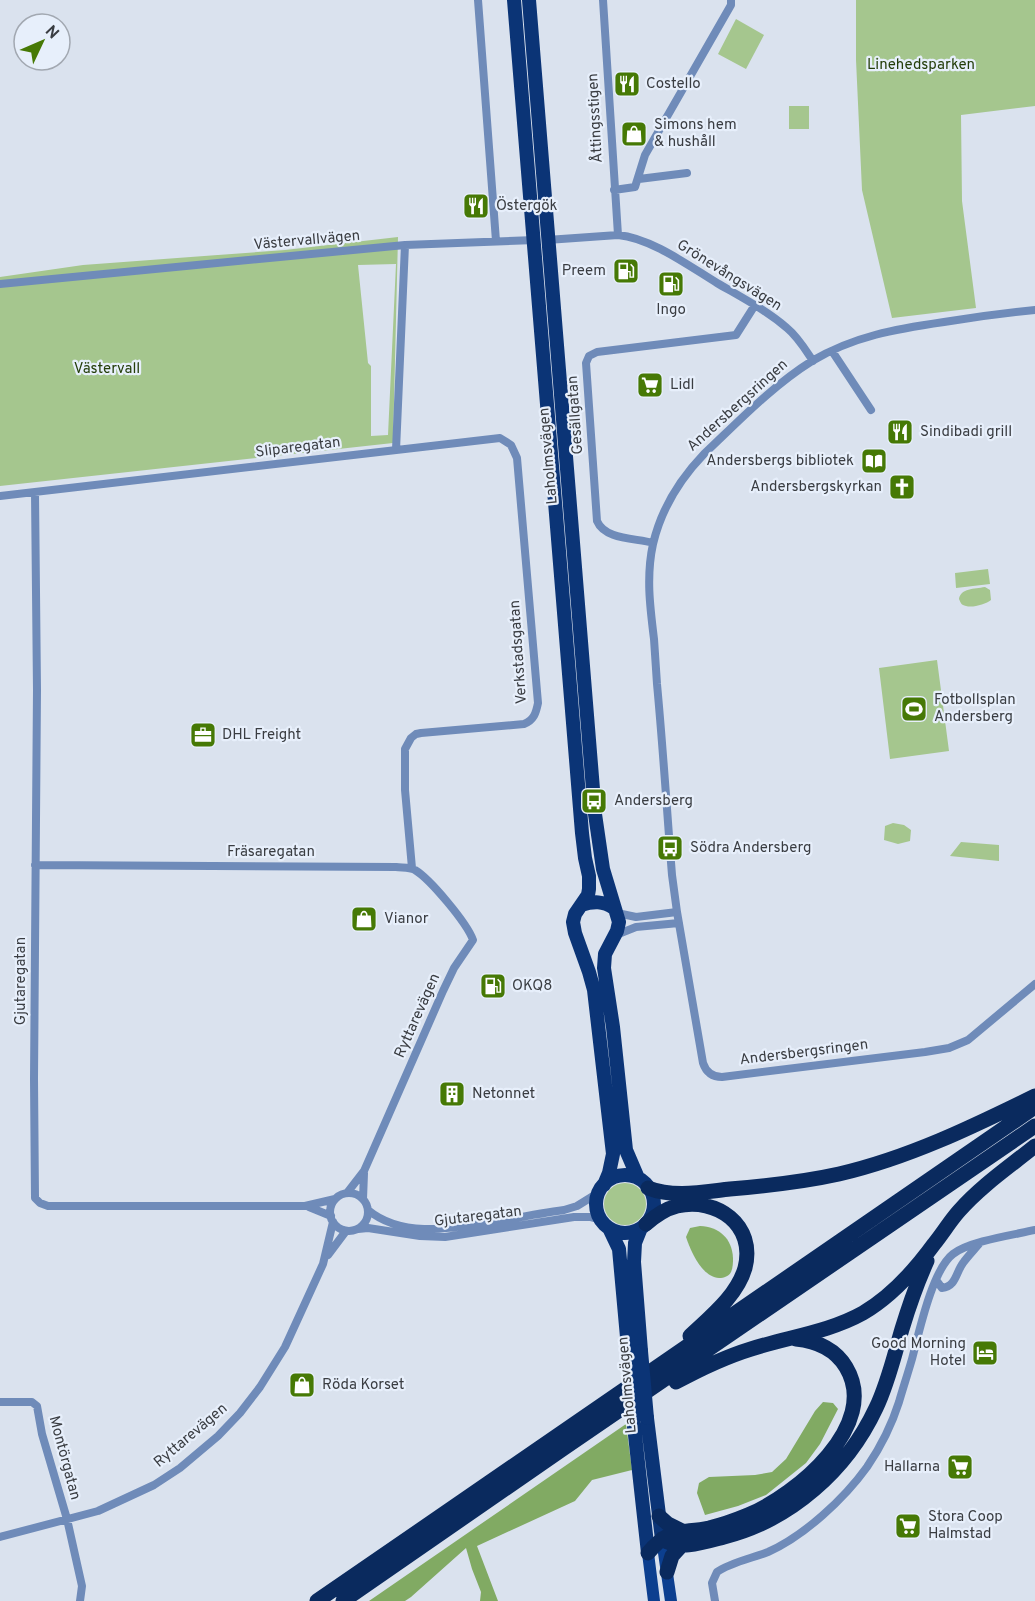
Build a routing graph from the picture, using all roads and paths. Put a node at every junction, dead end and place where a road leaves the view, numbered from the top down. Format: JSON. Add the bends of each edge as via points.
{"nodes":[{"id":1,"x":478,"y":0,"type":"edge"},
{"id":2,"x":514,"y":0,"type":"edge"},
{"id":3,"x":529,"y":0,"type":"edge"},
{"id":4,"x":603,"y":0,"type":"edge"},
{"id":5,"x":731,"y":0,"type":"edge"},
{"id":6,"x":687,"y":174,"type":"dead end"},
{"id":7,"x":639,"y":178,"type":"junction"},
{"id":8,"x":614,"y":190,"type":"junction"},
{"id":9,"x":618,"y":235,"type":"junction"},
{"id":10,"x":533,"y":240,"type":"junction"},
{"id":11,"x":549,"y":240,"type":"junction"},
{"id":12,"x":496,"y":241,"type":"junction"},
{"id":13,"x":405,"y":246,"type":"junction"},
{"id":14,"x":0,"y":284,"type":"edge"},
{"id":15,"x":754,"y":305,"type":"junction"},
{"id":16,"x":1035,"y":310,"type":"edge"},
{"id":17,"x":832,"y":351,"type":"junction"},
{"id":18,"x":813,"y":361,"type":"junction"},
{"id":19,"x":871,"y":410,"type":"dead end"},
{"id":20,"x":396,"y":450,"type":"junction"},
{"id":21,"x":35,"y":493,"type":"junction"},
{"id":22,"x":0,"y":496,"type":"edge"},
{"id":23,"x":653,"y":543,"type":"junction"},
{"id":24,"x":35,"y":865,"type":"junction"},
{"id":25,"x":412,"y":868,"type":"junction"},
{"id":26,"x":581,"y":905,"type":"junction"},
{"id":27,"x":616,"y":911,"type":"junction"},
{"id":28,"x":677,"y":912,"type":"junction"},
{"id":29,"x":679,"y":923,"type":"junction"},
{"id":30,"x":615,"y":936,"type":"junction"},
{"id":31,"x":1035,"y":984,"type":"edge"},
{"id":32,"x":1035,"y":1096,"type":"edge"},
{"id":33,"x":1035,"y":1107,"type":"edge"},
{"id":34,"x":1035,"y":1125,"type":"edge"},
{"id":35,"x":1035,"y":1146,"type":"edge"},
{"id":36,"x":1035,"y":1153,"type":"edge"},
{"id":37,"x":1018,"y":1160,"type":"junction"},
{"id":38,"x":364,"y":1171,"type":"junction"},
{"id":39,"x":643,"y":1183,"type":"junction"},
{"id":40,"x":601,"y":1189,"type":"junction"},
{"id":41,"x":347,"y":1193,"type":"junction"},
{"id":42,"x":335,"y":1199,"type":"junction"},
{"id":43,"x":363,"y":1199,"type":"junction"},
{"id":44,"x":305,"y":1206,"type":"junction"},
{"id":45,"x":368,"y":1210,"type":"junction"},
{"id":46,"x":332,"y":1219,"type":"junction"},
{"id":47,"x":605,"y":1224,"type":"junction"},
{"id":48,"x":643,"y":1226,"type":"junction"},
{"id":49,"x":358,"y":1229,"type":"junction"},
{"id":50,"x":1035,"y":1230,"type":"edge"},
{"id":51,"x":346,"y":1231,"type":"junction"},
{"id":52,"x":980,"y":1243,"type":"junction"},
{"id":53,"x":934,"y":1244,"type":"junction"},
{"id":54,"x":323,"y":1264,"type":"junction"},
{"id":55,"x":936,"y":1280,"type":"junction"},
{"id":56,"x":790,"y":1339,"type":"junction"},
{"id":57,"x":653,"y":1370,"type":"junction"},
{"id":58,"x":0,"y":1402,"type":"edge"},
{"id":59,"x":564,"y":1448,"type":"junction"},
{"id":60,"x":659,"y":1516,"type":"junction"},
{"id":61,"x":67,"y":1519,"type":"junction"},
{"id":62,"x":645,"y":1525,"type":"junction"},
{"id":63,"x":0,"y":1537,"type":"edge"},
{"id":64,"x":682,"y":1538,"type":"junction"},
{"id":65,"x":662,"y":1539,"type":"junction"},
{"id":66,"x":648,"y":1553,"type":"junction"},
{"id":67,"x":667,"y":1572,"type":"junction"},
{"id":68,"x":80,"y":1601,"type":"edge"},
{"id":69,"x":316,"y":1601,"type":"edge"},
{"id":70,"x":344,"y":1601,"type":"edge"},
{"id":71,"x":654,"y":1601,"type":"edge"},
{"id":72,"x":671,"y":1601,"type":"edge"},
{"id":73,"x":715,"y":1601,"type":"edge"}],
"edges":[{"from":1,"to":12,"type":"street"},
{"from":2,"to":10,"type":"highway","name":"Laholmsvägen"},
{"from":3,"to":11,"type":"highway","name":"Laholmsvägen"},
{"from":4,"to":8,"type":"street","name":"Åttingsstigen"},
{"from":5,"to":7,"type":"street","via":[[645,155]]},
{"from":6,"to":7,"type":"street"},
{"from":7,"to":8,"type":"street","via":[[635,187]]},
{"from":8,"to":9,"type":"street","name":"Åttingsstigen"},
{"from":9,"to":11,"type":"street","name":"Västervallvägen"},
{"from":9,"to":15,"type":"street","name":"Grönevångsvägen","via":[[650,244]]},
{"from":10,"to":11,"type":"street","name":"Västervallvägen"},
{"from":10,"to":12,"type":"street","name":"Västervallvägen"},
{"from":10,"to":26,"type":"highway","name":"Laholmsvägen","via":[[582,833],[589,876],[588,895]]},
{"from":11,"to":27,"type":"highway","name":"Laholmsvägen","via":[[595,814],[603,869]]},
{"from":12,"to":13,"type":"street","name":"Västervallvägen"},
{"from":13,"to":14,"type":"street","name":"Västervallvägen"},
{"from":13,"to":20,"type":"street"},
{"from":15,"to":18,"type":"street","name":"Grönevångsvägen","via":[[788,329]]},
{"from":15,"to":23,"type":"street","name":"Gesällgatan","via":[[736,334],[597,352],[586,363],[597,521],[610,534]]},
{"from":16,"to":17,"type":"street","name":"Andersbergsringen","via":[[869,335]]},
{"from":17,"to":18,"type":"street","name":"Andersbergsringen"},
{"from":17,"to":19,"type":"street"},
{"from":18,"to":23,"type":"street","name":"Andersbergsringen","via":[[773,390],[693,465],[675,490]]},
{"from":20,"to":21,"type":"street","name":"Sliparegatan"},
{"from":20,"to":25,"type":"street","name":"Verkstadsgatan","via":[[500,438],[511,445],[517,458],[538,703],[535,716],[524,724],[421,733],[411,738],[405,749],[405,790]]},
{"from":21,"to":22,"type":"street","name":"Sliparegatan"},
{"from":21,"to":24,"type":"street","name":"Gjutaregatan"},
{"from":23,"to":28,"type":"street","name":"Andersbergsringen","via":[[649,598]]},
{"from":24,"to":25,"type":"street","name":"Fräsaregatan"},
{"from":24,"to":44,"type":"street","name":"Gjutaregatan","via":[[35,1198],[48,1206]]},
{"from":25,"to":38,"type":"street","name":"Ryttarevägen","via":[[433,887],[473,940],[443,991]]},
{"from":26,"to":27,"type":"highway","via":[[604,903]]},
{"from":26,"to":40,"type":"highway","name":"Laholmsvägen","via":[[573,922],[596,1008],[613,1154]]},
{"from":27,"to":28,"type":"street","via":[[636,917]]},
{"from":27,"to":30,"type":"highway","name":"Laholmsvägen","via":[[619,922]]},
{"from":28,"to":29,"type":"street","name":"Andersbergsringen"},
{"from":29,"to":30,"type":"street","via":[[636,927]]},
{"from":29,"to":31,"type":"street","name":"Andersbergsringen","via":[[703,1063],[708,1072],[718,1077],[949,1047],[968,1040]]},
{"from":30,"to":39,"type":"highway","name":"Laholmsvägen","via":[[605,954],[604,968],[626,1150]]},
{"from":32,"to":39,"type":"highway","via":[[949,1137],[838,1174],[671,1194]]},
{"from":33,"to":57,"type":"highway"},
{"from":34,"to":59,"type":"highway"},
{"from":35,"to":37,"type":"highway"},
{"from":36,"to":37,"type":"highway"},
{"from":37,"to":53,"type":"highway","via":[[970,1199]]},
{"from":38,"to":41,"type":"street","name":"Ryttarevägen"},
{"from":38,"to":43,"type":"street","name":"Ryttarevägen"},
{"from":39,"to":40,"type":"highway","via":[[620,1176]]},
{"from":39,"to":48,"type":"highway","name":"Laholmsvägen","via":[[653,1200],[653,1209]]},
{"from":40,"to":45,"type":"street","name":"Gjutaregatan","via":[[564,1210],[447,1228],[393,1223]]},
{"from":40,"to":47,"type":"highway","name":"Laholmsvägen","via":[[596,1207]]},
{"from":41,"to":42,"type":"street","name":"Ryttarevägen"},
{"from":41,"to":43,"type":"street"},
{"from":42,"to":44,"type":"street","name":"Gjutaregatan"},
{"from":42,"to":46,"type":"street","name":"Ryttarevägen","via":[[330,1210]]},
{"from":43,"to":45,"type":"street","name":"Ryttarevägen"},
{"from":44,"to":46,"type":"street","name":"Gjutaregatan"},
{"from":45,"to":49,"type":"street","via":[[366,1221]]},
{"from":46,"to":51,"type":"street"},
{"from":46,"to":54,"type":"street","name":"Ryttarevägen"},
{"from":47,"to":48,"type":"highway","via":[[625,1233]]},
{"from":47,"to":49,"type":"street","name":"Gjutaregatan","via":[[590,1217],[574,1217],[445,1236]]},
{"from":47,"to":62,"type":"highway","name":"Laholmsvägen","bridge":true,"via":[[619,1250]]},
{"from":48,"to":57,"type":"highway","via":[[675,1206],[704,1205],[733,1219],[747,1251],[740,1280],[724,1302]]},
{"from":48,"to":60,"type":"highway","name":"Laholmsvägen","bridge":true,"via":[[635,1242],[634,1262]]},
{"from":49,"to":51,"type":"street"},
{"from":50,"to":52,"type":"street"},
{"from":51,"to":54,"type":"street","name":"Ryttarevägen"},
{"from":52,"to":55,"type":"street","via":[[953,1254],[942,1265]]},
{"from":52,"to":55,"type":"street","via":[[963,1262],[952,1284],[942,1288]]},
{"from":53,"to":56,"type":"highway","via":[[878,1303],[849,1320]]},
{"from":53,"to":64,"type":"highway","via":[[876,1407],[844,1459],[814,1490],[777,1516],[734,1534]]},
{"from":54,"to":61,"type":"street","name":"Ryttarevägen","via":[[273,1368],[218,1436],[154,1485],[99,1511]]},
{"from":55,"to":73,"type":"street","via":[[898,1405],[866,1469],[826,1512],[799,1533],[769,1552],[715,1574]]},
{"from":56,"to":59,"type":"highway","via":[[730,1356],[691,1374],[578,1445]]},
{"from":56,"to":64,"type":"highway","via":[[826,1348],[847,1369],[855,1401],[846,1430],[814,1470],[774,1501],[750,1514]]},
{"from":57,"to":69,"type":"highway"},
{"from":58,"to":61,"type":"street","name":"Montörgatan","via":[[32,1402],[37,1406]]},
{"from":59,"to":70,"type":"highway"},
{"from":60,"to":64,"type":"highway"},
{"from":60,"to":65,"type":"highway","name":"Laholmsvägen"},
{"from":61,"to":63,"type":"street","name":"Ryttarevägen"},
{"from":61,"to":68,"type":"street","via":[[82,1586]]},
{"from":62,"to":65,"type":"highway"},
{"from":62,"to":66,"type":"highway","name":"Laholmsvägen"},
{"from":64,"to":65,"type":"highway","via":[[668,1542]]},
{"from":64,"to":67,"type":"highway"},
{"from":65,"to":66,"type":"highway"},
{"from":65,"to":67,"type":"main road","name":"Laholmsvägen"},
{"from":66,"to":71,"type":"main road","name":"Laholmsvägen"},
{"from":67,"to":72,"type":"main road","name":"Laholmsvägen"}]}
